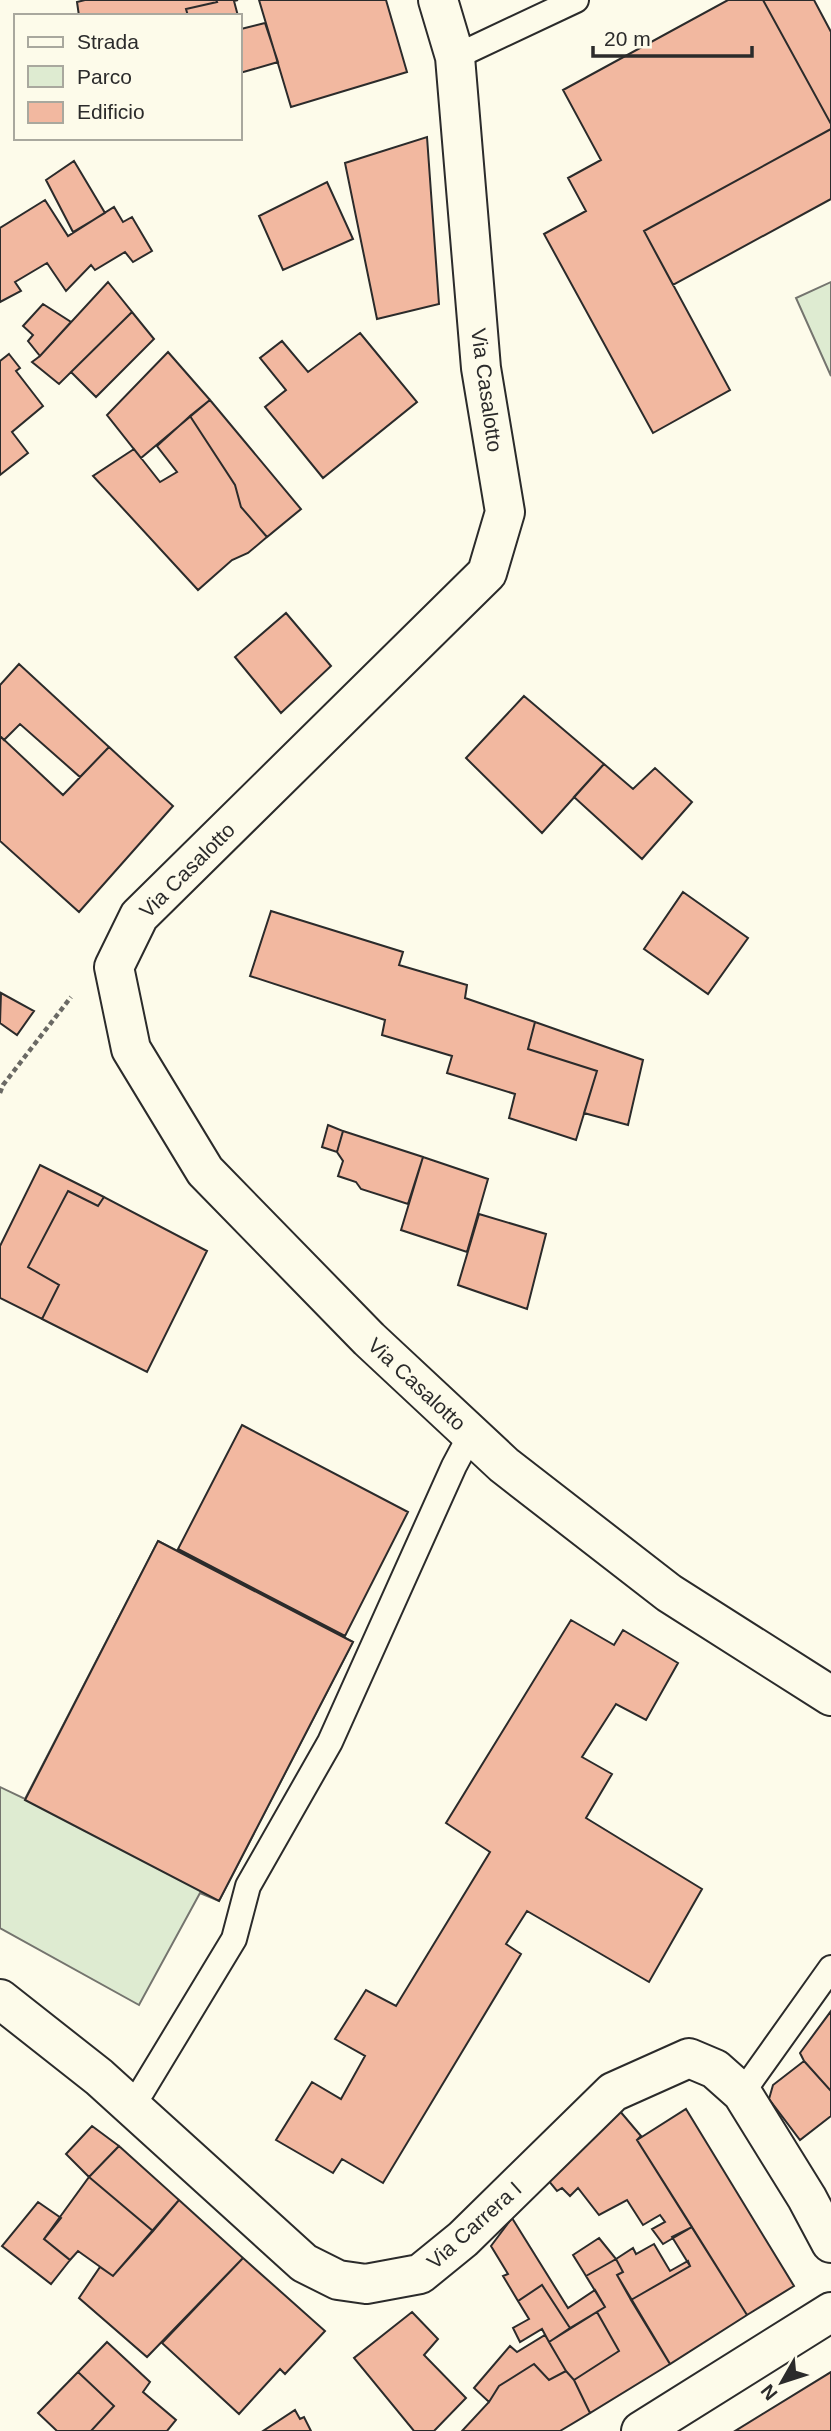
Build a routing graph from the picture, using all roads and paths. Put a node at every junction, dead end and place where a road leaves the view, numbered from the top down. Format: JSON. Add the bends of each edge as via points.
{"nodes":[{"id":1,"x":438,"y":0,"type":"edge"},
{"id":2,"x":576,"y":0,"type":"edge"},
{"id":3,"x":455,"y":57,"type":"junction"},
{"id":4,"x":114,"y":967,"type":"junction"},
{"id":5,"x":0,"y":1093,"type":"edge"},
{"id":6,"x":471,"y":1434,"type":"junction"},
{"id":7,"x":831,"y":1696,"type":"edge"},
{"id":8,"x":831,"y":1968,"type":"edge"},
{"id":9,"x":0,"y":1999,"type":"edge"},
{"id":10,"x":142,"y":2091,"type":"dead end"},
{"id":11,"x":743,"y":2092,"type":"junction"},
{"id":12,"x":831,"y":2243,"type":"edge"},
{"id":13,"x":831,"y":2312,"type":"edge"},
{"id":14,"x":641,"y":2431,"type":"edge"}],
"edges":[{"from":1,"to":3,"type":"street","name":"Via Casalotto"},
{"from":2,"to":3,"type":"lane"},
{"from":3,"to":4,"type":"street","name":"Via Casalotto","via":[[481,368],[505,512],[487,573],[139,916]]},
{"from":4,"to":5,"type":"path","via":[[81,984]]},
{"from":4,"to":6,"type":"street","name":"Via Casalotto","via":[[131,1049],[205,1171],[369,1339]]},
{"from":6,"to":7,"type":"street","name":"Via Casalotto","via":[[504,1465],[669,1593]]},
{"from":6,"to":10,"type":"lane","via":[[330,1742],[247,1886],[234,1939]]},
{"from":8,"to":11,"type":"lane"},
{"from":9,"to":11,"type":"street","name":"Via Carrera I","via":[[99,2077],[304,2263],[338,2280],[366,2284],[420,2274],[463,2239],[613,2092],[689,2058],[715,2069]]},
{"from":11,"to":12,"type":"street","name":"Via Carrera I"},
{"from":13,"to":14,"type":"street"}]}
